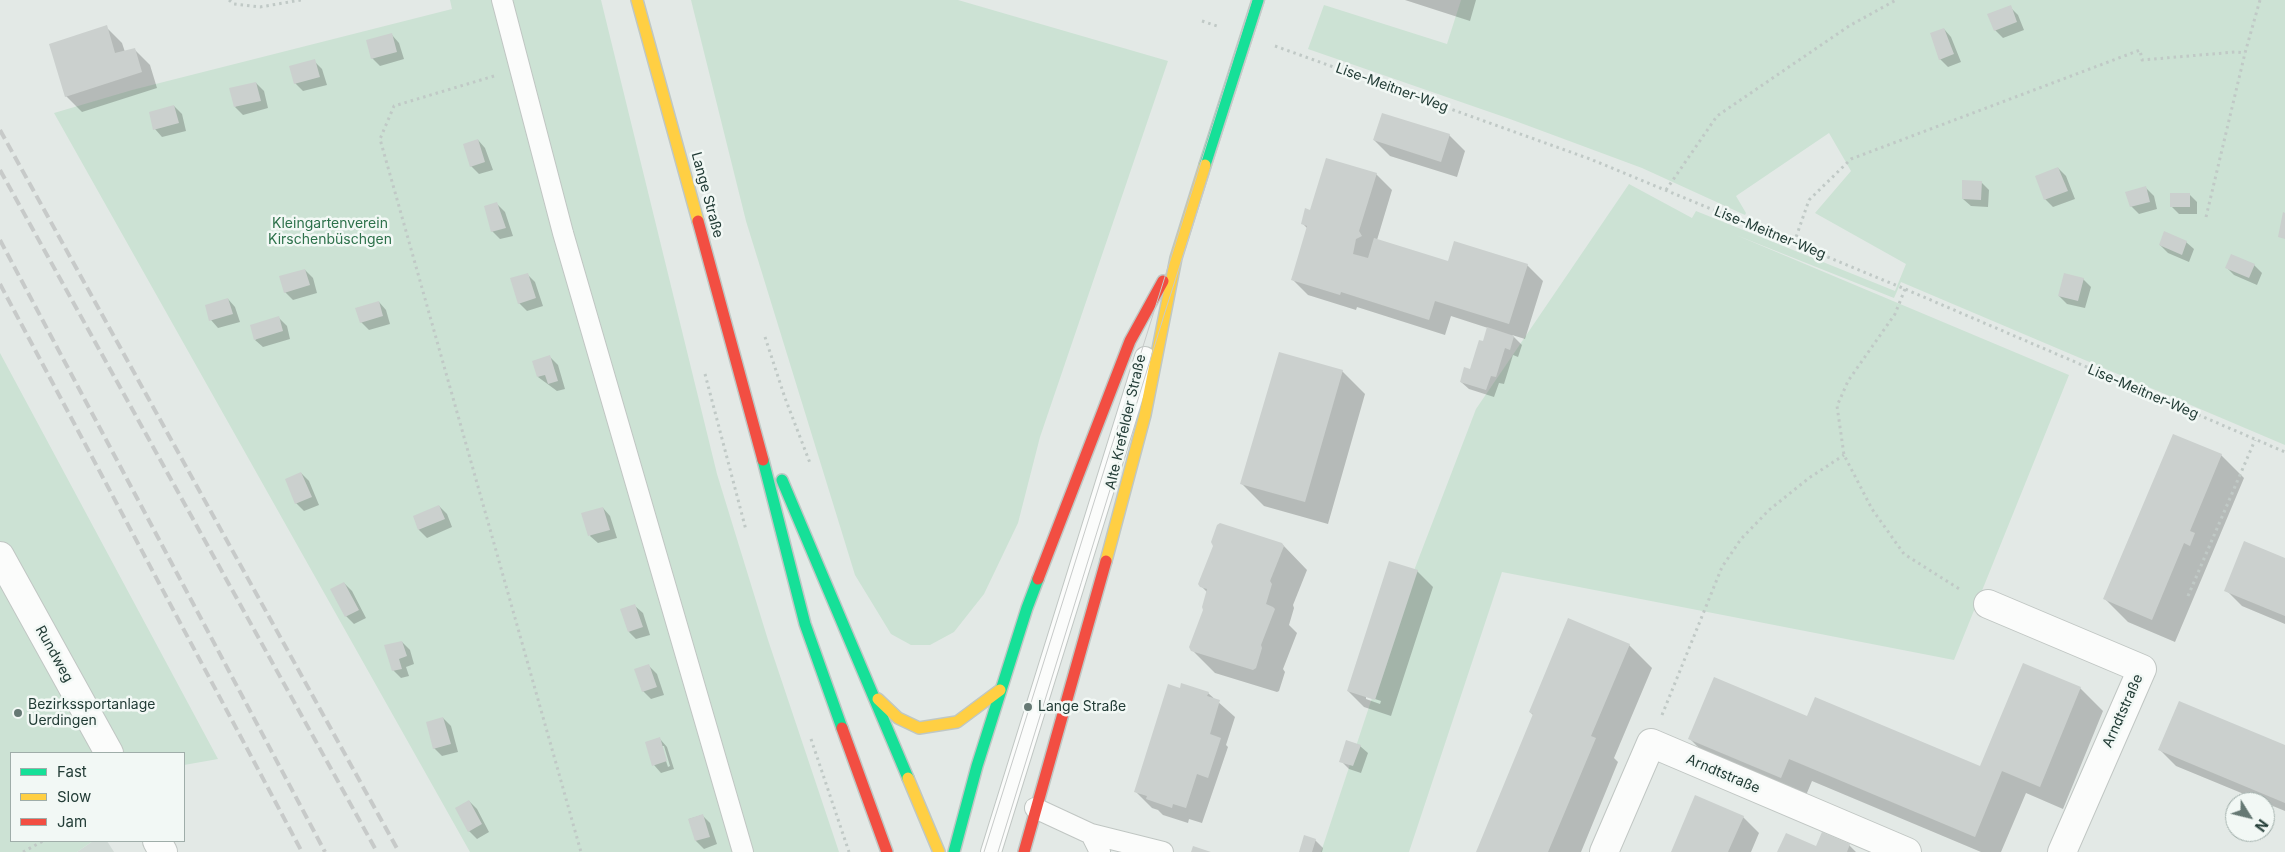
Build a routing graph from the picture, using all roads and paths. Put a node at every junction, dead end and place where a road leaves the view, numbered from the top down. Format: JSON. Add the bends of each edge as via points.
{"nodes":[{"id":1,"x":229,"y":0,"type":"edge"},
{"id":2,"x":301,"y":0,"type":"edge"},
{"id":3,"x":502,"y":0,"type":"edge"},
{"id":4,"x":637,"y":0,"type":"edge"},
{"id":5,"x":1258,"y":0,"type":"edge"},
{"id":6,"x":1896,"y":0,"type":"edge"},
{"id":7,"x":2260,"y":0,"type":"edge"},
{"id":8,"x":1246,"y":36,"type":"junction"},
{"id":9,"x":2245,"y":53,"type":"junction"},
{"id":10,"x":521,"y":69,"type":"junction"},
{"id":11,"x":1666,"y":190,"type":"junction"},
{"id":12,"x":2206,"y":217,"type":"dead end"},
{"id":13,"x":1794,"y":243,"type":"junction"},
{"id":14,"x":1176,"y":258,"type":"junction"},
{"id":15,"x":1905,"y":289,"type":"junction"},
{"id":16,"x":764,"y":332,"type":"dead end"},
{"id":17,"x":747,"y":398,"type":"junction"},
{"id":18,"x":2255,"y":440,"type":"junction"},
{"id":19,"x":2285,"y":452,"type":"edge"},
{"id":20,"x":1844,"y":456,"type":"junction"},
{"id":21,"x":812,"y":469,"type":"dead end"},
{"id":22,"x":0,"y":556,"type":"edge"},
{"id":23,"x":2188,"y":596,"type":"dead end"},
{"id":24,"x":1988,"y":604,"type":"joint"},
{"id":25,"x":1000,"y":690,"type":"junction"},
{"id":26,"x":874,"y":696,"type":"junction"},
{"id":27,"x":1651,"y":743,"type":"junction"},
{"id":28,"x":108,"y":752,"type":"edge"},
{"id":29,"x":1035,"y":808,"type":"junction"},
{"id":30,"x":1091,"y":834,"type":"junction"},
{"id":31,"x":41,"y":842,"type":"edge"},
{"id":32,"x":23,"y":852,"type":"edge"},
{"id":33,"x":581,"y":852,"type":"edge"},
{"id":34,"x":743,"y":852,"type":"edge"},
{"id":35,"x":887,"y":852,"type":"edge"},
{"id":36,"x":939,"y":852,"type":"edge"},
{"id":37,"x":954,"y":852,"type":"edge"},
{"id":38,"x":991,"y":852,"type":"edge"},
{"id":39,"x":1024,"y":852,"type":"edge"},
{"id":40,"x":1100,"y":852,"type":"edge"},
{"id":41,"x":1162,"y":852,"type":"edge"},
{"id":42,"x":1604,"y":852,"type":"edge"},
{"id":43,"x":1907,"y":852,"type":"edge"},
{"id":44,"x":2062,"y":852,"type":"edge"}],
"edges":[{"from":1,"to":2,"type":"path","via":[[234,4],[260,7]]},
{"from":3,"to":10,"type":"lane"},
{"from":4,"to":17,"type":"street","name":"Lange Straße"},
{"from":5,"to":8,"type":"street","name":"Alte Krefelder Straße"},
{"from":6,"to":11,"type":"path","via":[[1849,26],[1717,116]]},
{"from":7,"to":9,"type":"path"},
{"from":8,"to":11,"type":"path","name":"Lise-Meitner-Weg","via":[[1590,159]]},
{"from":8,"to":14,"type":"street","name":"Alte Krefelder Straße"},
{"from":9,"to":12,"type":"path"},
{"from":9,"to":13,"type":"path","via":[[2142,60],[2140,50],[1851,159],[1809,200]]},
{"from":10,"to":33,"type":"path","via":[[394,106],[380,140]]},
{"from":10,"to":34,"type":"lane","via":[[563,233]]},
{"from":11,"to":13,"type":"path","name":"Lise-Meitner-Weg"},
{"from":13,"to":15,"type":"path","name":"Lise-Meitner-Weg"},
{"from":14,"to":25,"type":"street","via":[[1130,341],[1030,599]]},
{"from":14,"to":29,"type":"street","name":"Alte Krefelder Straße","via":[[1128,486]]},
{"from":14,"to":38,"type":"lane"},
{"from":15,"to":18,"type":"path","name":"Lise-Meitner-Weg"},
{"from":15,"to":20,"type":"path","via":[[1895,314],[1848,381],[1837,406]]},
{"from":16,"to":21,"type":"path"},
{"from":17,"to":26,"type":"street","name":"Lange Straße"},
{"from":17,"to":35,"type":"street","name":"Lange Straße","via":[[805,624]]},
{"from":18,"to":19,"type":"path","name":"Lise-Meitner-Weg"},
{"from":18,"to":23,"type":"path"},
{"from":20,"to":24,"type":"path","via":[[1872,509],[1904,554]]},
{"from":20,"to":27,"type":"path","via":[[1809,478],[1769,510],[1731,553],[1722,567]]},
{"from":22,"to":28,"type":"street","name":"Rundweg"},
{"from":24,"to":44,"type":"street","name":"Arndtstraße","via":[[2142,669]]},
{"from":25,"to":26,"type":"street","via":[[957,722],[919,728],[898,718]]},
{"from":25,"to":37,"type":"street"},
{"from":26,"to":36,"type":"street","name":"Lange Straße"},
{"from":27,"to":42,"type":"street"},
{"from":27,"to":43,"type":"street","name":"Arndtstraße"},
{"from":29,"to":30,"type":"lane"},
{"from":29,"to":39,"type":"street","name":"Alte Krefelder Straße"},
{"from":30,"to":40,"type":"lane"},
{"from":30,"to":41,"type":"lane"},
{"from":31,"to":32,"type":"path"}]}
